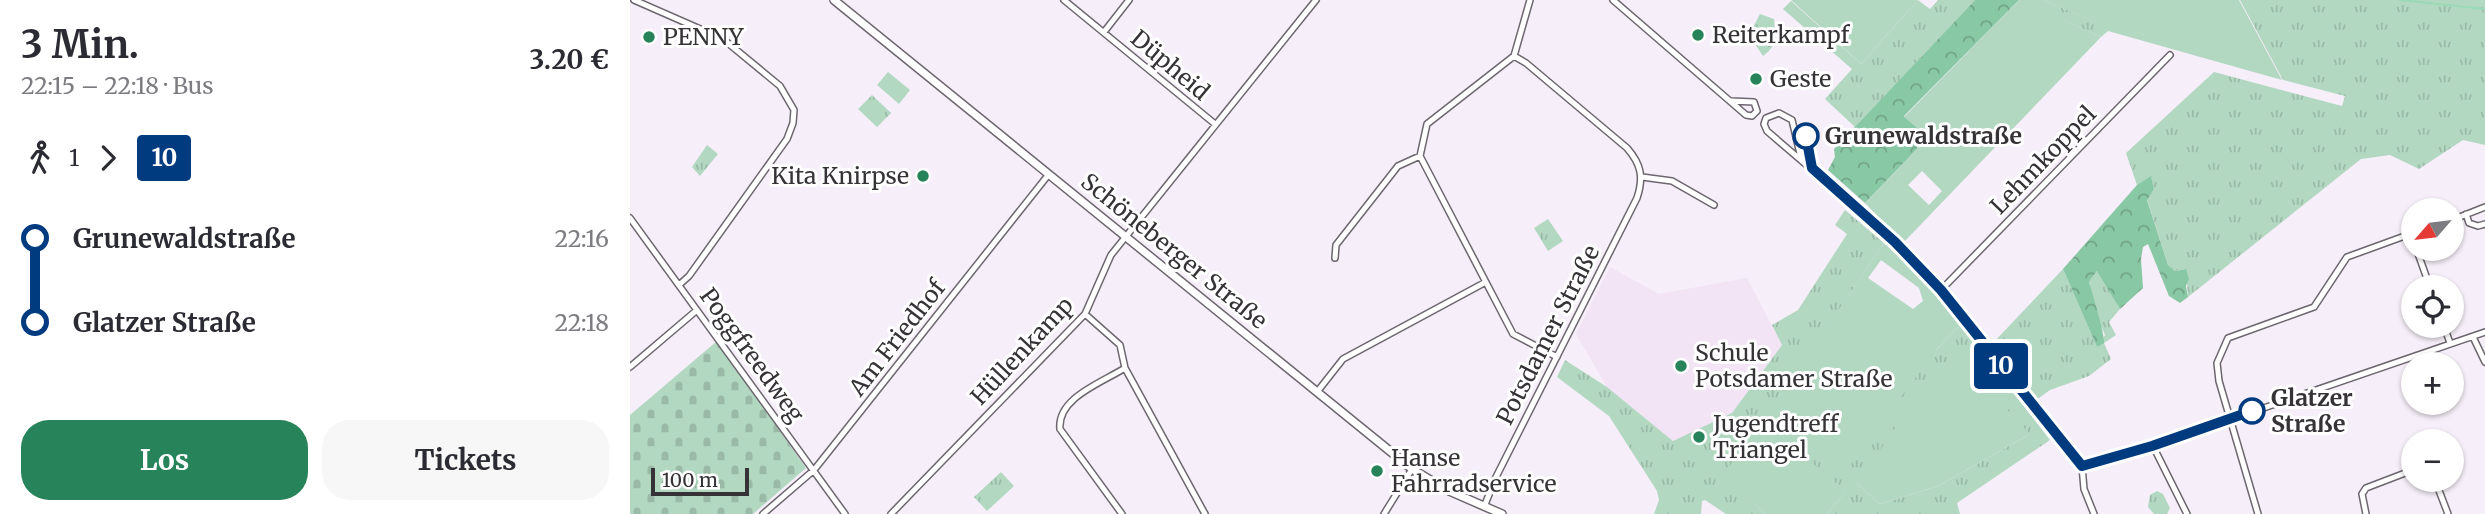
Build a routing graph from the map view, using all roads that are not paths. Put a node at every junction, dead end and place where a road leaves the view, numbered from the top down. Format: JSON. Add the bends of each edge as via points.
{"nodes":[{"id":1,"x":634,"y":0,"type":"edge"},
{"id":2,"x":834,"y":0,"type":"edge"},
{"id":3,"x":1064,"y":0,"type":"edge"},
{"id":4,"x":1129,"y":0,"type":"edge"},
{"id":5,"x":1316,"y":0,"type":"edge"},
{"id":6,"x":1531,"y":0,"type":"edge"},
{"id":7,"x":1613,"y":0,"type":"edge"},
{"id":8,"x":1104,"y":32,"type":"junction"},
{"id":9,"x":2170,"y":55,"type":"dead end"},
{"id":10,"x":1514,"y":56,"type":"junction"},
{"id":11,"x":1731,"y":101,"type":"junction"},
{"id":12,"x":1215,"y":124,"type":"junction"},
{"id":13,"x":1420,"y":156,"type":"junction"},
{"id":14,"x":1801,"y":158,"type":"junction"},
{"id":15,"x":1048,"y":174,"type":"junction"},
{"id":16,"x":1642,"y":177,"type":"junction"},
{"id":17,"x":1714,"y":205,"type":"dead end"},
{"id":18,"x":2485,"y":207,"type":"edge"},
{"id":19,"x":2466,"y":214,"type":"joint"},
{"id":20,"x":631,"y":222,"type":"edge"},
{"id":21,"x":2485,"y":224,"type":"edge"},
{"id":22,"x":1126,"y":237,"type":"junction"},
{"id":23,"x":2401,"y":237,"type":"edge"},
{"id":24,"x":1335,"y":258,"type":"dead end"},
{"id":25,"x":1484,"y":283,"type":"junction"},
{"id":26,"x":679,"y":285,"type":"junction"},
{"id":27,"x":1941,"y":290,"type":"junction"},
{"id":28,"x":697,"y":310,"type":"junction"},
{"id":29,"x":1085,"y":314,"type":"junction"},
{"id":30,"x":2485,"y":332,"type":"edge"},
{"id":31,"x":2473,"y":337,"type":"junction"},
{"id":32,"x":2449,"y":338,"type":"edge"},
{"id":33,"x":2451,"y":343,"type":"junction"},
{"id":34,"x":1557,"y":356,"type":"junction"},
{"id":35,"x":2485,"y":362,"type":"edge"},
{"id":36,"x":630,"y":367,"type":"edge"},
{"id":37,"x":1125,"y":368,"type":"junction"},
{"id":38,"x":1317,"y":392,"type":"junction"},
{"id":39,"x":2231,"y":418,"type":"junction"},
{"id":40,"x":2152,"y":446,"type":"junction"},
{"id":41,"x":2082,"y":466,"type":"junction"},
{"id":42,"x":1412,"y":469,"type":"junction"},
{"id":43,"x":814,"y":470,"type":"junction"},
{"id":44,"x":2401,"y":475,"type":"edge"},
{"id":45,"x":2440,"y":492,"type":"edge"},
{"id":46,"x":1483,"y":507,"type":"junction"},
{"id":47,"x":763,"y":514,"type":"edge"},
{"id":48,"x":845,"y":514,"type":"edge"},
{"id":49,"x":891,"y":514,"type":"edge"},
{"id":50,"x":1122,"y":514,"type":"edge"},
{"id":51,"x":1205,"y":514,"type":"edge"},
{"id":52,"x":1384,"y":514,"type":"edge"},
{"id":53,"x":1502,"y":514,"type":"edge"},
{"id":54,"x":2094,"y":514,"type":"edge"},
{"id":55,"x":2188,"y":514,"type":"edge"},
{"id":56,"x":2258,"y":514,"type":"edge"},
{"id":57,"x":2365,"y":514,"type":"edge"},
{"id":58,"x":2448,"y":514,"type":"edge"}],
"edges":[{"from":1,"to":26,"type":"street","via":[[723,39],[780,86],[794,110],[787,139]]},
{"from":2,"to":15,"type":"street","name":"Schöneberger Straße"},
{"from":3,"to":8,"type":"street","name":"Düpheid"},
{"from":4,"to":8,"type":"street","name":"Düpheid"},
{"from":5,"to":12,"type":"street","name":"Hüllenkamp"},
{"from":6,"to":10,"type":"street"},
{"from":7,"to":11,"type":"street"},
{"from":8,"to":12,"type":"street","name":"Düpheid"},
{"from":9,"to":27,"type":"street","name":"Lehmkoppel"},
{"from":10,"to":13,"type":"street","via":[[1427,124]]},
{"from":10,"to":16,"type":"street","via":[[1627,148]]},
{"from":11,"to":11,"type":"street","via":[[1746,116],[1757,111],[1754,102]]},
{"from":12,"to":22,"type":"street","name":"Hüllenkamp"},
{"from":13,"to":24,"type":"street","via":[[1398,166],[1336,245]]},
{"from":13,"to":25,"type":"street"},
{"from":14,"to":14,"type":"street","via":[[1794,125],[1787,116],[1779,113],[1766,118],[1767,131]]},
{"from":14,"to":27,"type":"street"},
{"from":15,"to":22,"type":"street","name":"Schöneberger Straße"},
{"from":15,"to":43,"type":"street","name":"Am Friedhof"},
{"from":16,"to":17,"type":"street","via":[[1672,181]]},
{"from":16,"to":34,"type":"street","name":"Potsdamer Straße","via":[[1637,198]]},
{"from":18,"to":19,"type":"street"},
{"from":19,"to":21,"type":"street","via":[[2469,223]]},
{"from":20,"to":26,"type":"street","name":"Poggfreedweg"},
{"from":22,"to":29,"type":"street","name":"Hüllenkamp","via":[[1111,255]]},
{"from":22,"to":38,"type":"street","name":"Schöneberger Straße"},
{"from":23,"to":39,"type":"street","via":[[2347,257],[2314,307],[2228,338],[2217,363]]},
{"from":25,"to":34,"type":"street","via":[[1513,334]]},
{"from":25,"to":38,"type":"street","via":[[1343,359]]},
{"from":26,"to":28,"type":"street","name":"Poggfreedweg"},
{"from":27,"to":41,"type":"street"},
{"from":28,"to":36,"type":"street"},
{"from":28,"to":43,"type":"street","name":"Poggfreedweg"},
{"from":29,"to":37,"type":"street","via":[[1120,345]]},
{"from":29,"to":49,"type":"street","name":"Hüllenkamp"},
{"from":30,"to":31,"type":"street"},
{"from":31,"to":33,"type":"street"},
{"from":31,"to":35,"type":"street"},
{"from":32,"to":33,"type":"street"},
{"from":33,"to":39,"type":"street"},
{"from":34,"to":46,"type":"street","name":"Potsdamer Straße"},
{"from":37,"to":50,"type":"street","via":[[1064,405],[1059,416],[1060,429]]},
{"from":37,"to":51,"type":"street"},
{"from":38,"to":42,"type":"street","name":"Schöneberger Straße"},
{"from":39,"to":40,"type":"street"},
{"from":39,"to":56,"type":"street"},
{"from":40,"to":41,"type":"street"},
{"from":40,"to":55,"type":"street"},
{"from":41,"to":54,"type":"street","via":[[2084,489]]},
{"from":42,"to":46,"type":"street","name":"Schöneberger Straße"},
{"from":42,"to":52,"type":"street"},
{"from":43,"to":47,"type":"street","name":"Am Friedhof"},
{"from":43,"to":48,"type":"street","name":"Poggfreedweg"},
{"from":44,"to":57,"type":"street","via":[[2366,488],[2362,494]]},
{"from":45,"to":58,"type":"street"},
{"from":46,"to":53,"type":"street","name":"Schöneberger Straße"}]}
